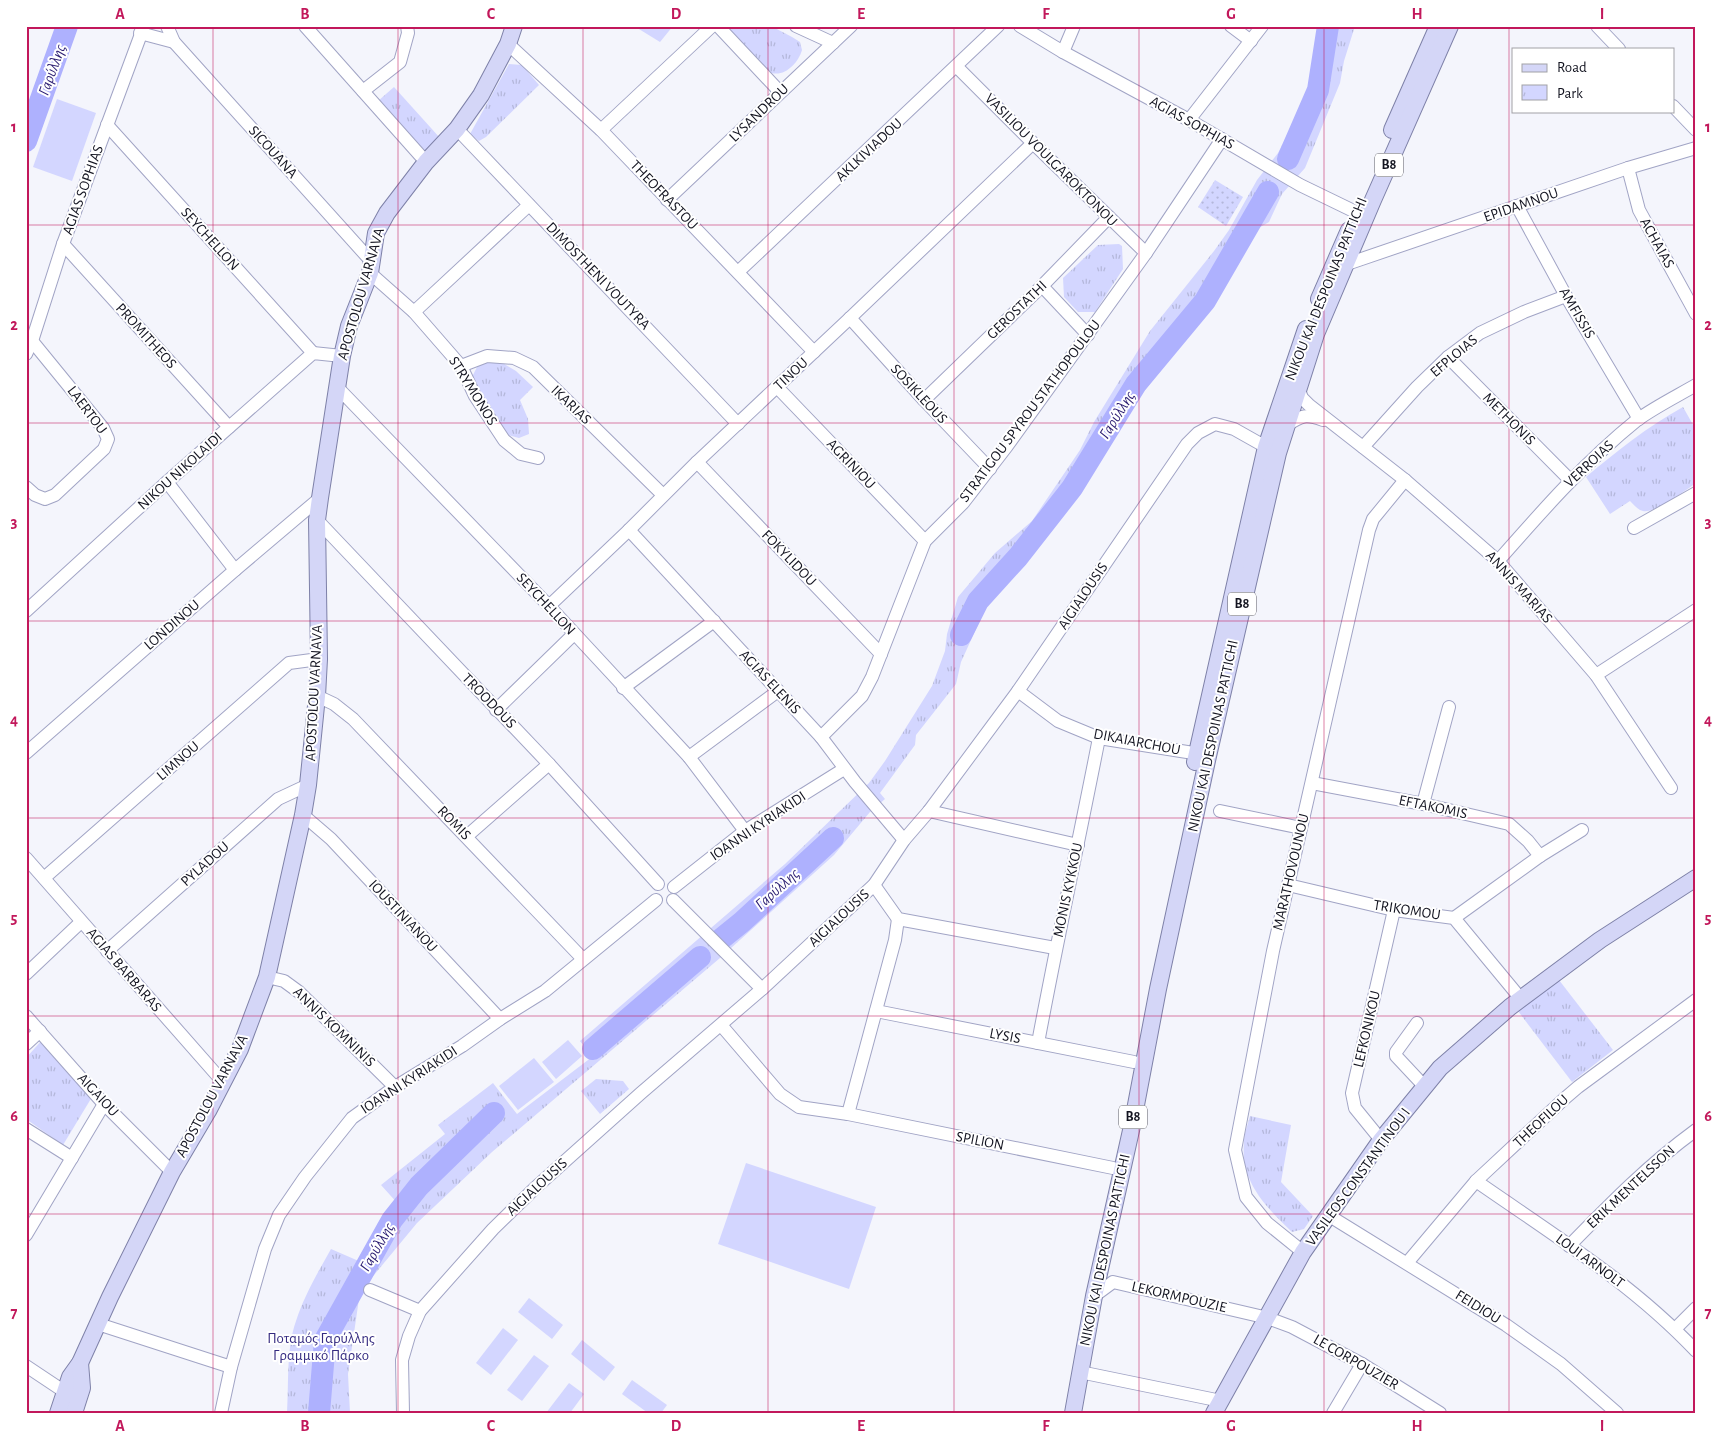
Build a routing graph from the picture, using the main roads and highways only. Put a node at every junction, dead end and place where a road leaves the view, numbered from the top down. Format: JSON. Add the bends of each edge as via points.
{"nodes":[{"id":1,"x":514,"y":26,"type":"edge"},
{"id":2,"x":1438,"y":26,"type":"edge"},
{"id":3,"x":1450,"y":26,"type":"edge"},
{"id":4,"x":1361,"y":215,"type":"junction"},
{"id":5,"x":1295,"y":395,"type":"junction"},
{"id":6,"x":1202,"y":755,"type":"junction"},
{"id":7,"x":1696,"y":878,"type":"edge"},
{"id":8,"x":1097,"y":1264,"type":"junction"},
{"id":9,"x":80,"y":1363,"type":"junction"},
{"id":10,"x":1218,"y":1407,"type":"edge"},
{"id":11,"x":58,"y":1413,"type":"edge"},
{"id":12,"x":74,"y":1413,"type":"edge"},
{"id":13,"x":1062,"y":1413,"type":"edge"},
{"id":14,"x":1073,"y":1413,"type":"edge"}],
"edges":[{"from":1,"to":9,"type":"main road","name":"APOSTOLOU VARNAVA","via":[[481,95],[458,129],[426,162],[387,213],[376,233],[371,267],[349,326],[336,387],[317,520],[319,659],[308,785],[267,976],[240,1049],[172,1172]]},
{"from":2,"to":4,"type":"main road","name":"NIKOU KAI DESPOINAS PATTICHI"},
{"from":3,"to":4,"type":"main road","name":"NIKOU KAI DESPOINAS PATTICHI","number":"B8"},
{"from":4,"to":5,"type":"main road","name":"NIKOU KAI DESPOINAS PATTICHI","number":"B8","via":[[1347,264],[1316,334]]},
{"from":4,"to":5,"type":"main road","name":"NIKOU KAI DESPOINAS PATTICHI","via":[[1308,325]]},
{"from":5,"to":6,"type":"main road","name":"NIKOU KAI DESPOINAS PATTICHI","number":"B8"},
{"from":5,"to":6,"type":"main road","name":"NIKOU KAI DESPOINAS PATTICHI","via":[[1266,447]]},
{"from":6,"to":8,"type":"main road","name":"NIKOU KAI DESPOINAS PATTICHI","via":[[1134,1062]]},
{"from":6,"to":8,"type":"main road","name":"NIKOU KAI DESPOINAS PATTICHI","number":"B8","via":[[1132,1126]]},
{"from":7,"to":10,"type":"main road","name":"VASILEOS CONSTANTINOU I","via":[[1600,940],[1510,1006],[1440,1068],[1381,1140],[1303,1252]]},
{"from":8,"to":13,"type":"main road","name":"NIKOU KAI DESPOINAS PATTICHI"},
{"from":8,"to":14,"type":"main road","name":"NIKOU KAI DESPOINAS PATTICHI","number":"B8"},
{"from":9,"to":11,"type":"main road","name":"APOSTOLOU VARNAVA","via":[[70,1377]]},
{"from":9,"to":12,"type":"main road","name":"APOSTOLOU VARNAVA","via":[[82,1380]]}]}
